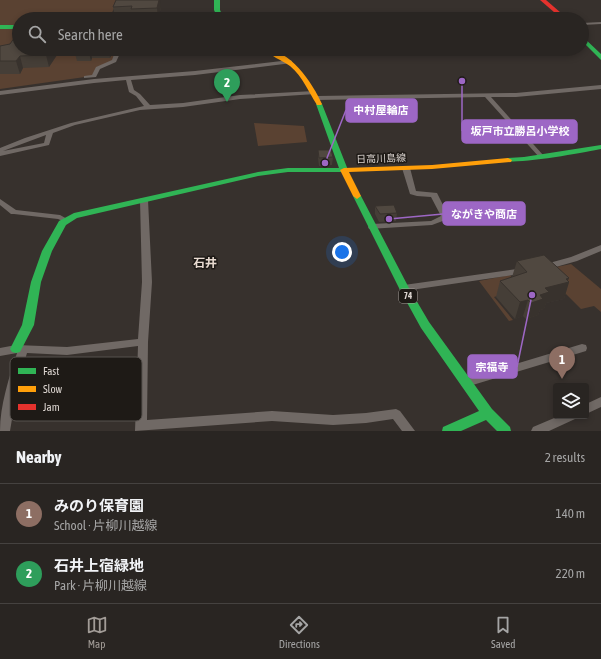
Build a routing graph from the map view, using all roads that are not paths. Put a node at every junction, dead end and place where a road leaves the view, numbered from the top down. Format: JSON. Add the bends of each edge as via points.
{"nodes":[{"id":1,"x":217,"y":0,"type":"edge"},
{"id":2,"x":543,"y":0,"type":"edge"},
{"id":3,"x":218,"y":12,"type":"edge"},
{"id":4,"x":557,"y":12,"type":"edge"},
{"id":5,"x":601,"y":23,"type":"edge"},
{"id":6,"x":589,"y":24,"type":"edge"},
{"id":7,"x":0,"y":27,"type":"edge"},
{"id":8,"x":12,"y":27,"type":"edge"},
{"id":9,"x":589,"y":45,"type":"edge"},
{"id":10,"x":116,"y":56,"type":"edge"},
{"id":11,"x":279,"y":56,"type":"edge"},
{"id":12,"x":601,"y":58,"type":"edge"},
{"id":13,"x":290,"y":62,"type":"junction"},
{"id":14,"x":128,"y":78,"type":"junction"},
{"id":15,"x":601,"y":87,"type":"edge"},
{"id":16,"x":0,"y":90,"type":"edge"},
{"id":17,"x":0,"y":93,"type":"edge"},
{"id":18,"x":316,"y":96,"type":"junction"},
{"id":19,"x":487,"y":96,"type":"junction"},
{"id":20,"x":148,"y":107,"type":"junction"},
{"id":21,"x":50,"y":132,"type":"junction"},
{"id":22,"x":601,"y":147,"type":"edge"},
{"id":23,"x":0,"y":150,"type":"edge"},
{"id":24,"x":0,"y":154,"type":"edge"},
{"id":25,"x":541,"y":156,"type":"junction"},
{"id":26,"x":406,"y":168,"type":"junction"},
{"id":27,"x":344,"y":170,"type":"junction"},
{"id":28,"x":144,"y":200,"type":"junction"},
{"id":29,"x":0,"y":202,"type":"edge"},
{"id":30,"x":65,"y":220,"type":"junction"},
{"id":31,"x":372,"y":227,"type":"junction"},
{"id":32,"x":601,"y":248,"type":"edge"},
{"id":33,"x":404,"y":288,"type":"junction"},
{"id":34,"x":143,"y":342,"type":"junction"},
{"id":35,"x":582,"y":348,"type":"dead end"},
{"id":36,"x":20,"y":350,"type":"junction"},
{"id":37,"x":0,"y":352,"type":"edge"},
{"id":38,"x":18,"y":357,"type":"edge"},
{"id":39,"x":466,"y":383,"type":"junction"},
{"id":40,"x":10,"y":395,"type":"edge"},
{"id":41,"x":601,"y":402,"type":"edge"},
{"id":42,"x":589,"y":408,"type":"edge"},
{"id":43,"x":488,"y":413,"type":"junction"},
{"id":44,"x":564,"y":419,"type":"edge"},
{"id":45,"x":142,"y":428,"type":"edge"},
{"id":46,"x":4,"y":431,"type":"edge"},
{"id":47,"x":409,"y":431,"type":"edge"},
{"id":48,"x":448,"y":431,"type":"edge"},
{"id":49,"x":504,"y":431,"type":"edge"},
{"id":50,"x":538,"y":431,"type":"edge"}],
"edges":[{"from":1,"to":3,"type":"main road"},
{"from":2,"to":4,"type":"main road"},
{"from":5,"to":6,"type":"street"},
{"from":7,"to":8,"type":"main road"},
{"from":9,"to":12,"type":"main road"},
{"from":10,"to":16,"type":"street","via":[[114,61],[98,68],[94,76]]},
{"from":11,"to":13,"type":"main road"},
{"from":13,"to":14,"type":"street"},
{"from":13,"to":18,"type":"main road","via":[[303,75]]},
{"from":14,"to":17,"type":"street"},
{"from":14,"to":20,"type":"street","via":[[131,91]]},
{"from":15,"to":19,"type":"street"},
{"from":18,"to":19,"type":"street"},
{"from":18,"to":20,"type":"street","via":[[240,97]]},
{"from":18,"to":27,"type":"main road"},
{"from":19,"to":25,"type":"street"},
{"from":20,"to":21,"type":"street","via":[[103,116]]},
{"from":21,"to":23,"type":"street","via":[[27,138]]},
{"from":21,"to":24,"type":"street","via":[[47,144]]},
{"from":22,"to":25,"type":"main road","name":"日高川島線"},
{"from":25,"to":26,"type":"main road","name":"日高川島線"},
{"from":26,"to":27,"type":"main road","name":"日高川島線"},
{"from":26,"to":31,"type":"street","via":[[413,192],[434,196],[445,217],[432,223]]},
{"from":27,"to":28,"type":"main road","via":[[288,170],[264,173]]},
{"from":27,"to":31,"type":"main road","name":"日高川島線","number":"74"},
{"from":28,"to":30,"type":"main road"},
{"from":28,"to":34,"type":"street","via":[[147,282]]},
{"from":29,"to":30,"type":"street","via":[[14,212],[60,217]]},
{"from":30,"to":36,"type":"main road","via":[[42,264],[36,282],[28,329]]},
{"from":31,"to":33,"type":"main road","name":"日高川島線","number":"74"},
{"from":32,"to":33,"type":"street","via":[[574,259],[533,269]]},
{"from":33,"to":39,"type":"main road","name":"日高川島線","number":"74","via":[[425,325]]},
{"from":34,"to":36,"type":"street","via":[[67,351]]},
{"from":34,"to":45,"type":"street"},
{"from":35,"to":39,"type":"street"},
{"from":36,"to":37,"type":"street"},
{"from":36,"to":38,"type":"street"},
{"from":39,"to":43,"type":"main road","name":"日高川島線","number":"74"},
{"from":40,"to":46,"type":"street"},
{"from":41,"to":42,"type":"street"},
{"from":43,"to":48,"type":"main road"},
{"from":43,"to":49,"type":"main road","name":"日高川島線"},
{"from":44,"to":50,"type":"street"},
{"from":45,"to":47,"type":"street","via":[[272,416],[333,420],[396,414]]}]}
